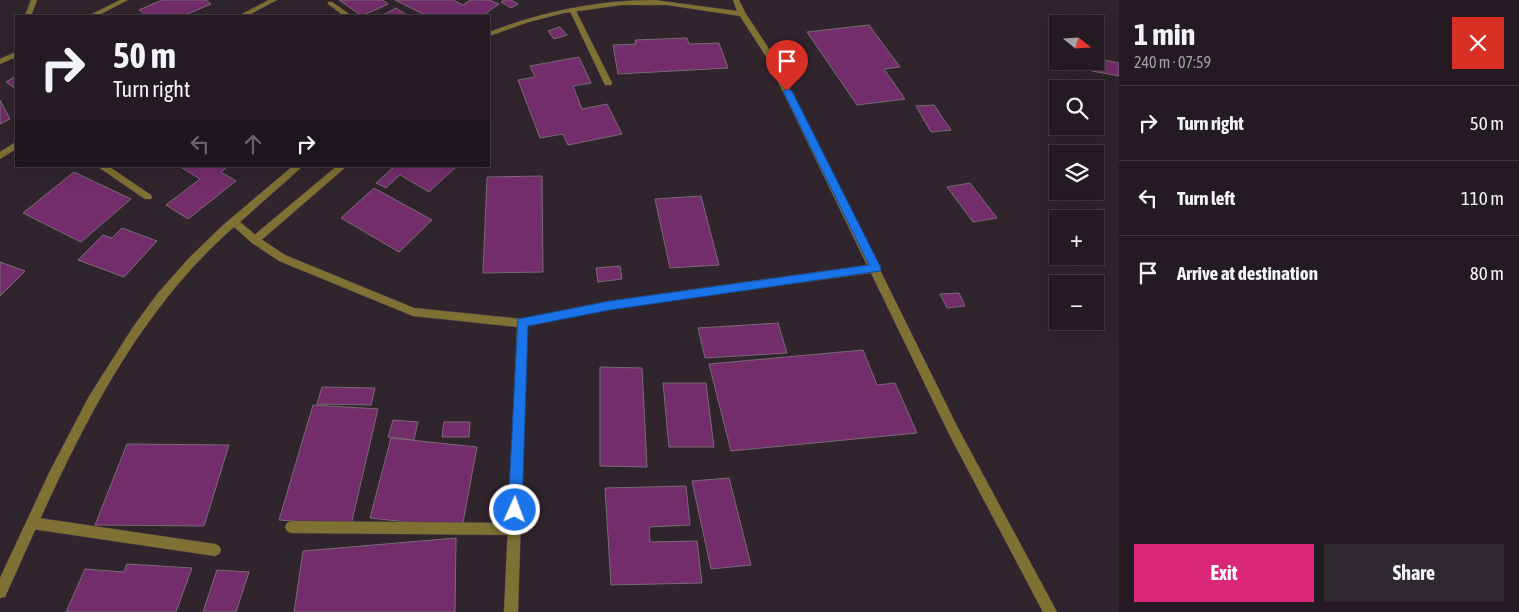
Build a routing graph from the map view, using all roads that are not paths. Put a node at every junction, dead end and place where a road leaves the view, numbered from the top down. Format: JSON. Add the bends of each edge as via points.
{"nodes":[{"id":1,"x":34,"y":0,"type":"edge"},
{"id":2,"x":125,"y":0,"type":"edge"},
{"id":3,"x":274,"y":0,"type":"edge"},
{"id":4,"x":736,"y":0,"type":"edge"},
{"id":5,"x":330,"y":3,"type":"dead end"},
{"id":6,"x":572,"y":9,"type":"junction"},
{"id":7,"x":742,"y":14,"type":"junction"},
{"id":8,"x":28,"y":15,"type":"edge"},
{"id":9,"x":94,"y":15,"type":"edge"},
{"id":10,"x":244,"y":15,"type":"edge"},
{"id":11,"x":347,"y":15,"type":"edge"},
{"id":12,"x":490,"y":34,"type":"edge"},
{"id":13,"x":14,"y":55,"type":"edge"},
{"id":14,"x":0,"y":62,"type":"edge"},
{"id":15,"x":608,"y":82,"type":"dead end"},
{"id":16,"x":15,"y":146,"type":"edge"},
{"id":17,"x":0,"y":156,"type":"edge"},
{"id":18,"x":103,"y":167,"type":"edge"},
{"id":19,"x":298,"y":167,"type":"edge"},
{"id":20,"x":342,"y":167,"type":"edge"},
{"id":21,"x":148,"y":197,"type":"dead end"},
{"id":22,"x":234,"y":222,"type":"junction"},
{"id":23,"x":255,"y":240,"type":"junction"},
{"id":24,"x":876,"y":268,"type":"junction"},
{"id":25,"x":522,"y":323,"type":"junction"},
{"id":26,"x":32,"y":523,"type":"junction"},
{"id":27,"x":291,"y":527,"type":"dead end"},
{"id":28,"x":514,"y":529,"type":"junction"},
{"id":29,"x":215,"y":550,"type":"dead end"},
{"id":30,"x":0,"y":592,"type":"edge"},
{"id":31,"x":511,"y":612,"type":"edge"},
{"id":32,"x":1050,"y":612,"type":"edge"}],
"edges":[{"from":1,"to":8,"type":"street"},
{"from":2,"to":9,"type":"street"},
{"from":3,"to":10,"type":"street"},
{"from":4,"to":7,"type":"street"},
{"from":5,"to":11,"type":"street"},
{"from":6,"to":7,"type":"street","via":[[642,2]]},
{"from":6,"to":12,"type":"street","via":[[524,20]]},
{"from":6,"to":15,"type":"street"},
{"from":7,"to":24,"type":"street","via":[[770,55]]},
{"from":13,"to":14,"type":"street"},
{"from":16,"to":17,"type":"street"},
{"from":18,"to":21,"type":"street"},
{"from":19,"to":22,"type":"street"},
{"from":20,"to":23,"type":"street"},
{"from":22,"to":23,"type":"street"},
{"from":22,"to":26,"type":"street","via":[[209,243],[168,288],[132,336],[105,378]]},
{"from":23,"to":25,"type":"street","via":[[282,258],[413,312]]},
{"from":24,"to":25,"type":"street","via":[[610,306]]},
{"from":24,"to":32,"type":"street","via":[[954,432]]},
{"from":25,"to":28,"type":"street"},
{"from":26,"to":29,"type":"street"},
{"from":26,"to":30,"type":"street"},
{"from":27,"to":28,"type":"street"},
{"from":28,"to":31,"type":"street"}]}
